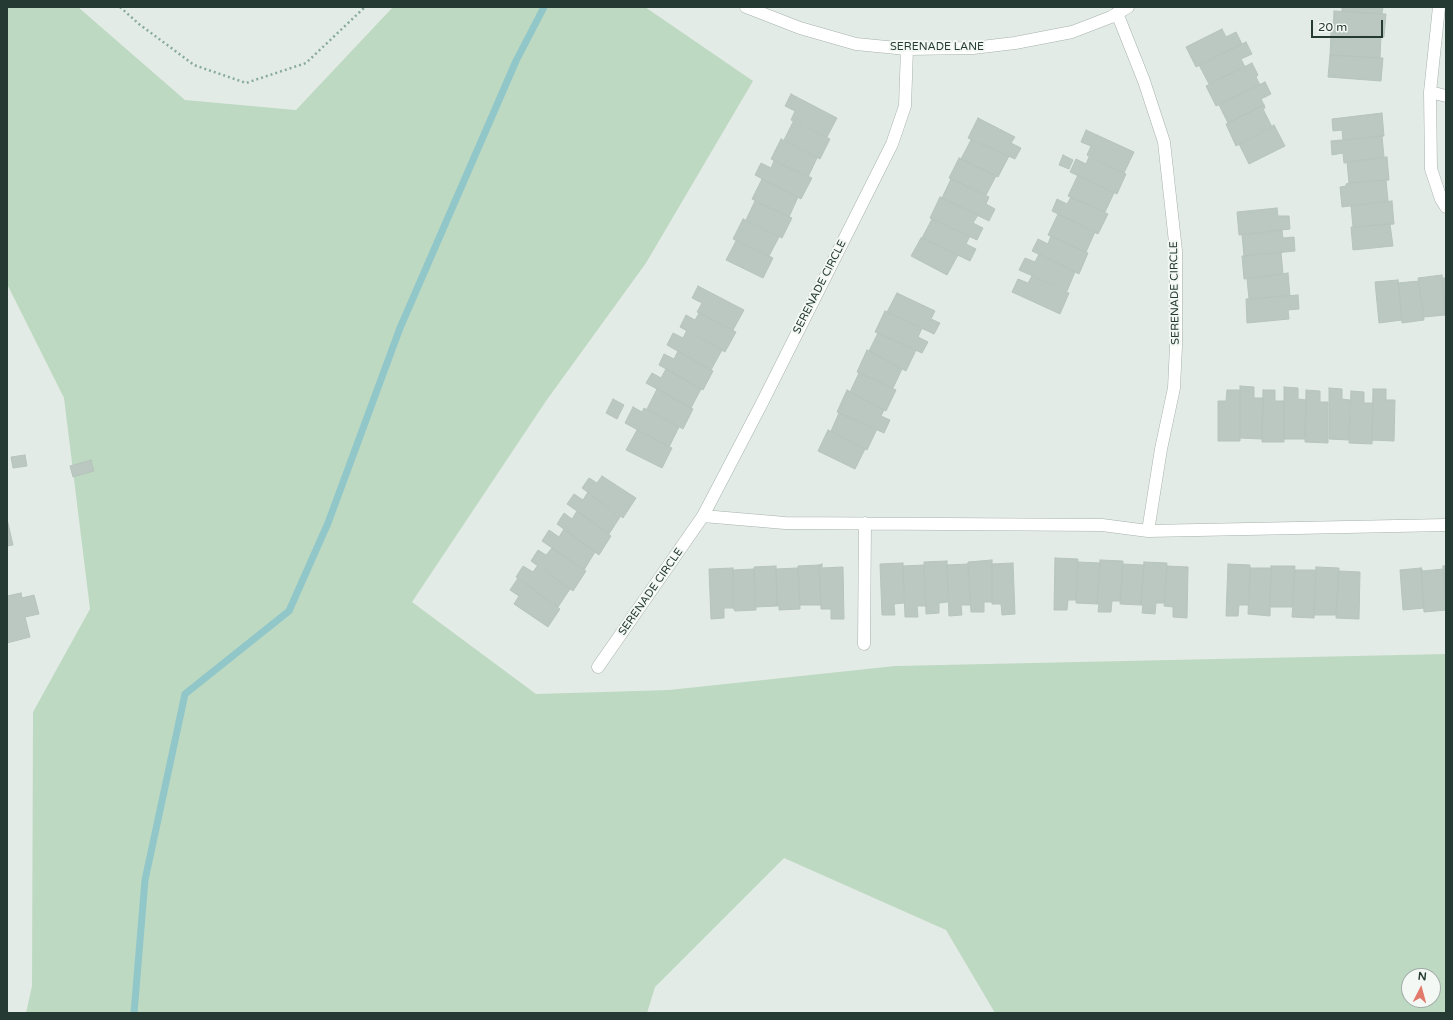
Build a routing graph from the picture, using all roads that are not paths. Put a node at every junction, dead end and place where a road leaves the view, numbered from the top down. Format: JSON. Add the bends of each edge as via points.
{"nodes":[{"id":1,"x":746,"y":7,"type":"edge"},
{"id":2,"x":1439,"y":7,"type":"edge"},
{"id":3,"x":1123,"y":10,"type":"edge"},
{"id":4,"x":907,"y":49,"type":"junction"},
{"id":5,"x":1430,"y":92,"type":"junction"},
{"id":6,"x":1446,"y":96,"type":"edge"},
{"id":7,"x":1446,"y":207,"type":"edge"},
{"id":8,"x":703,"y":516,"type":"junction"},
{"id":9,"x":865,"y":523,"type":"junction"},
{"id":10,"x":1446,"y":525,"type":"edge"},
{"id":11,"x":1148,"y":531,"type":"junction"},
{"id":12,"x":864,"y":644,"type":"dead end"},
{"id":13,"x":598,"y":667,"type":"dead end"}],
"edges":[{"from":1,"to":4,"type":"street","name":"SERENADE LANE","via":[[800,28],[856,44]]},
{"from":2,"to":5,"type":"street"},
{"from":3,"to":4,"type":"street","name":"SERENADE LANE","via":[[1072,32],[1016,43],[973,48]]},
{"from":3,"to":11,"type":"street","name":"SERENADE CIRCLE","via":[[1164,142],[1176,251],[1174,388]]},
{"from":4,"to":8,"type":"street","name":"SERENADE CIRCLE","via":[[905,106],[892,144]]},
{"from":5,"to":6,"type":"street"},
{"from":5,"to":7,"type":"street","via":[[1431,169]]},
{"from":8,"to":9,"type":"street","via":[[785,523]]},
{"from":8,"to":13,"type":"street","name":"SERENADE CIRCLE"},
{"from":9,"to":11,"type":"street","via":[[1102,525]]},
{"from":9,"to":12,"type":"street"},
{"from":10,"to":11,"type":"street"}]}
